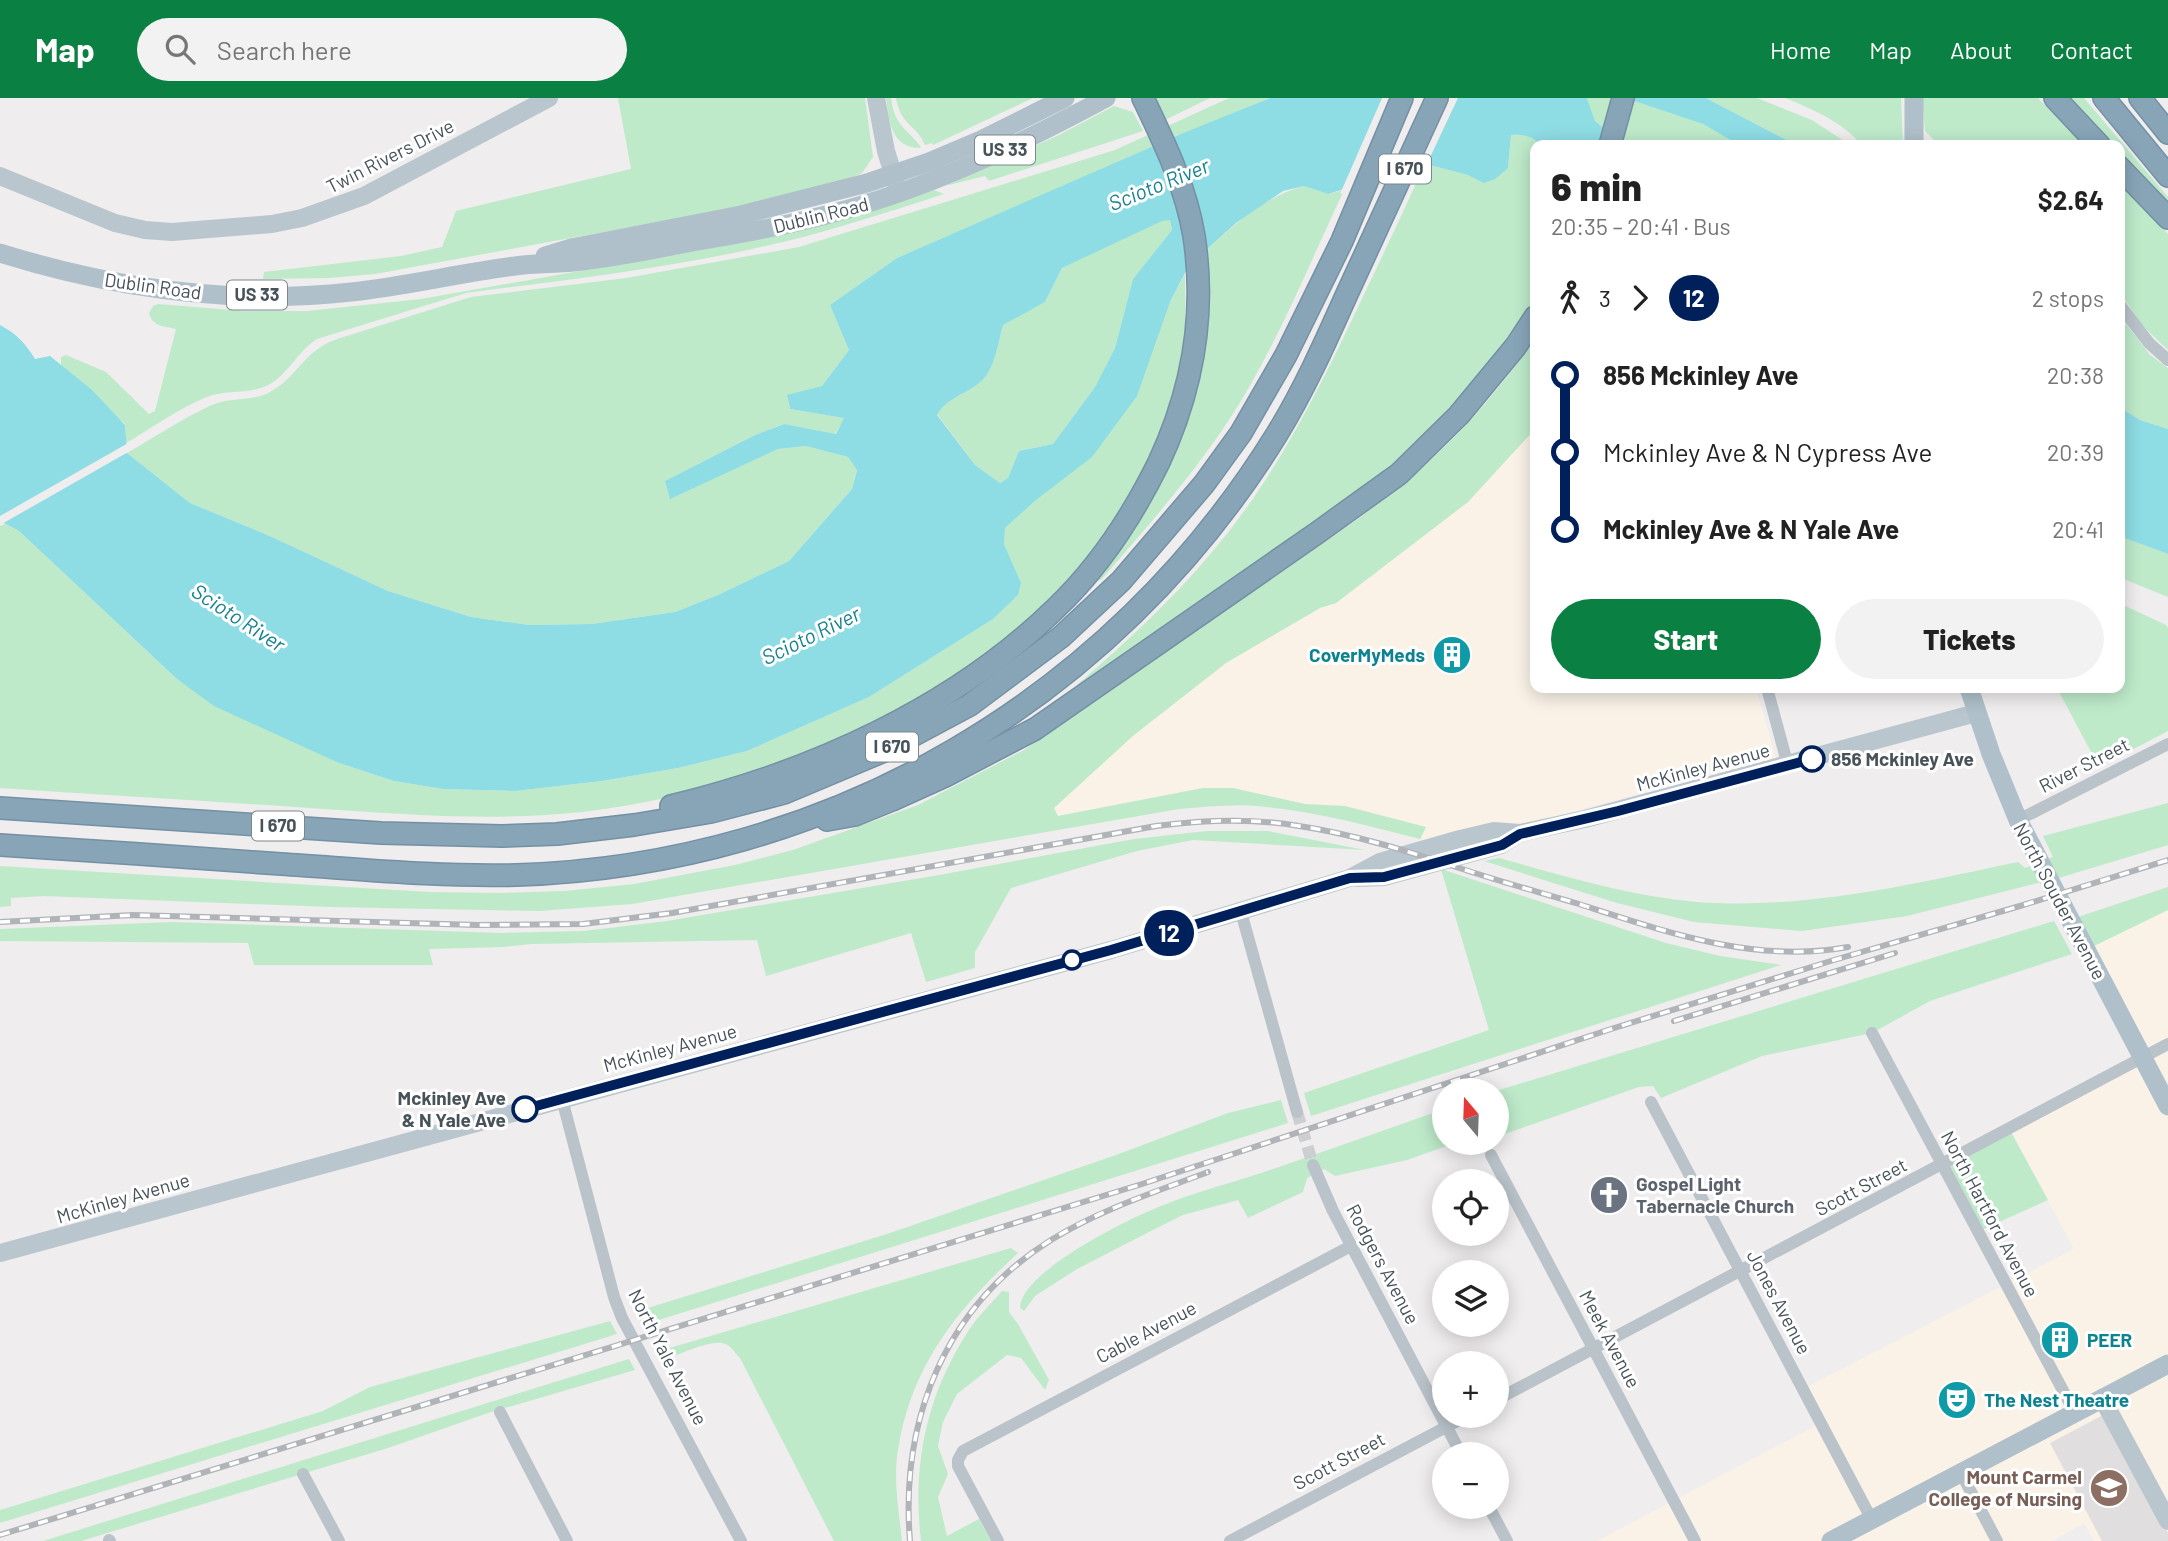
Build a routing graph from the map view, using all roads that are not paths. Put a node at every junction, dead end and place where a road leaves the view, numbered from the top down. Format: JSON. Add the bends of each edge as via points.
{"nodes":[{"id":1,"x":549,"y":98,"type":"edge"},
{"id":2,"x":876,"y":98,"type":"edge"},
{"id":3,"x":1065,"y":98,"type":"edge"},
{"id":4,"x":1106,"y":98,"type":"edge"},
{"id":5,"x":1402,"y":98,"type":"edge"},
{"id":6,"x":1437,"y":98,"type":"edge"},
{"id":7,"x":1623,"y":98,"type":"edge"},
{"id":8,"x":1914,"y":98,"type":"edge"},
{"id":9,"x":2055,"y":98,"type":"edge"},
{"id":10,"x":2104,"y":98,"type":"edge"},
{"id":11,"x":2140,"y":98,"type":"edge"},
{"id":12,"x":1146,"y":105,"type":"edge"},
{"id":13,"x":2168,"y":133,"type":"edge"},
{"id":14,"x":1611,"y":140,"type":"edge"},
{"id":15,"x":1914,"y":140,"type":"edge"},
{"id":16,"x":2094,"y":140,"type":"edge"},
{"id":17,"x":2125,"y":173,"type":"edge"},
{"id":18,"x":0,"y":176,"type":"edge"},
{"id":19,"x":2168,"y":176,"type":"edge"},
{"id":20,"x":896,"y":184,"type":"junction"},
{"id":21,"x":2168,"y":218,"type":"edge"},
{"id":22,"x":0,"y":253,"type":"edge"},
{"id":23,"x":2125,"y":312,"type":"edge"},
{"id":24,"x":1530,"y":325,"type":"edge"},
{"id":25,"x":2168,"y":360,"type":"edge"},
{"id":26,"x":1768,"y":693,"type":"edge"},
{"id":27,"x":1970,"y":693,"type":"edge"},
{"id":28,"x":1976,"y":713,"type":"junction"},
{"id":29,"x":2168,"y":744,"type":"edge"},
{"id":30,"x":1788,"y":766,"type":"junction"},
{"id":31,"x":0,"y":807,"type":"edge"},
{"id":32,"x":2018,"y":820,"type":"junction"},
{"id":33,"x":777,"y":830,"type":"junction"},
{"id":34,"x":557,"y":834,"type":"junction"},
{"id":35,"x":0,"y":845,"type":"edge"},
{"id":36,"x":1241,"y":912,"type":"junction"},
{"id":37,"x":1872,"y":1033,"type":"dead end"},
{"id":38,"x":2168,"y":1044,"type":"edge"},
{"id":39,"x":2143,"y":1058,"type":"junction"},
{"id":40,"x":562,"y":1099,"type":"junction"},
{"id":41,"x":1651,"y":1102,"type":"dead end"},
{"id":42,"x":2168,"y":1106,"type":"edge"},
{"id":43,"x":1297,"y":1112,"type":"tunnel mouth"},
{"id":44,"x":1491,"y":1155,"type":"dead end"},
{"id":45,"x":1313,"y":1165,"type":"tunnel mouth"},
{"id":46,"x":1942,"y":1166,"type":"junction"},
{"id":47,"x":1351,"y":1246,"type":"junction"},
{"id":48,"x":0,"y":1253,"type":"edge"},
{"id":49,"x":1741,"y":1271,"type":"junction"},
{"id":50,"x":1593,"y":1349,"type":"junction"},
{"id":51,"x":2168,"y":1364,"type":"edge"},
{"id":52,"x":1509,"y":1393,"type":"edge"},
{"id":53,"x":2102,"y":1398,"type":"junction"},
{"id":54,"x":1432,"y":1399,"type":"edge"},
{"id":55,"x":500,"y":1412,"type":"dead end"},
{"id":56,"x":2075,"y":1413,"type":"junction"},
{"id":57,"x":1442,"y":1428,"type":"edge"},
{"id":58,"x":1961,"y":1473,"type":"junction"},
{"id":59,"x":303,"y":1474,"type":"dead end"},
{"id":60,"x":1495,"y":1519,"type":"edge"},
{"id":61,"x":1872,"y":1520,"type":"junction"},
{"id":62,"x":2168,"y":1521,"type":"edge"},
{"id":63,"x":339,"y":1541,"type":"edge"},
{"id":64,"x":567,"y":1541,"type":"edge"},
{"id":65,"x":741,"y":1541,"type":"edge"},
{"id":66,"x":998,"y":1541,"type":"edge"},
{"id":67,"x":1230,"y":1541,"type":"edge"},
{"id":68,"x":1507,"y":1541,"type":"edge"},
{"id":69,"x":1695,"y":1541,"type":"edge"},
{"id":70,"x":1832,"y":1541,"type":"edge"},
{"id":71,"x":1997,"y":1541,"type":"edge"}],
"edges":[{"from":1,"to":18,"type":"main road","name":"Twin Rivers Drive","via":[[364,196],[272,224],[183,232],[145,230],[114,223]]},
{"from":2,"to":20,"type":"main road"},
{"from":3,"to":20,"type":"main road","name":"Dublin Road","number":"US 33"},
{"from":4,"to":20,"type":"main road","name":"Dublin Road","number":"US 33","via":[[963,170]]},
{"from":5,"to":34,"type":"highway","number":"I 670","via":[[1342,241],[1286,355],[1241,433],[1164,533],[1060,637],[970,705],[884,751],[784,793],[711,812]]},
{"from":6,"to":33,"type":"highway","number":"I 670","via":[[1310,373],[1276,434],[1233,497],[1153,596],[1093,651],[987,731],[905,777]]},
{"from":7,"to":14,"type":"highway"},
{"from":8,"to":15,"type":"main road"},
{"from":9,"to":16,"type":"highway"},
{"from":10,"to":19,"type":"highway"},
{"from":11,"to":13,"type":"highway"},
{"from":12,"to":34,"type":"highway","via":[[1177,173],[1194,236],[1199,283],[1197,335],[1176,422],[1119,533],[1056,608],[995,658],[919,710],[805,765],[727,792]]},
{"from":17,"to":21,"type":"highway"},
{"from":20,"to":22,"type":"main road","name":"Dublin Road","number":"US 33","via":[[785,226],[572,262],[517,265],[398,286],[297,296],[205,293],[117,282]]},
{"from":23,"to":25,"type":"street"},
{"from":24,"to":33,"type":"highway","via":[[1459,415],[1399,474],[1035,729],[855,815]]},
{"from":26,"to":30,"type":"street"},
{"from":27,"to":28,"type":"main road","name":"North Souder Avenue"},
{"from":28,"to":30,"type":"main road","name":"McKinley Avenue"},
{"from":28,"to":32,"type":"main road","name":"North Souder Avenue"},
{"from":29,"to":32,"type":"street","name":"River Street"},
{"from":30,"to":36,"type":"main road","name":"McKinley Avenue","via":[[1520,834],[1502,845],[1384,877],[1350,878]]},
{"from":31,"to":34,"type":"highway","number":"I 670","via":[[381,834]]},
{"from":32,"to":39,"type":"main road","name":"North Souder Avenue"},
{"from":33,"to":35,"type":"highway","number":"I 670","via":[[660,860],[516,875],[412,873]]},
{"from":36,"to":40,"type":"main road","name":"McKinley Avenue"},
{"from":36,"to":43,"type":"street"},
{"from":37,"to":46,"type":"street","name":"North Hartford Avenue"},
{"from":38,"to":39,"type":"street","name":"Scott Street"},
{"from":39,"to":42,"type":"main road","name":"North Souder Avenue"},
{"from":39,"to":46,"type":"street","name":"Scott Street"},
{"from":40,"to":48,"type":"main road","name":"McKinley Avenue"},
{"from":40,"to":65,"type":"street","name":"North Yale Avenue","via":[[622,1318]]},
{"from":41,"to":49,"type":"street","name":"Jones Avenue"},
{"from":44,"to":50,"type":"street","name":"Meek Avenue"},
{"from":45,"to":47,"type":"street","name":"Rodgers Avenue"},
{"from":46,"to":49,"type":"street","name":"Scott Street"},
{"from":46,"to":56,"type":"street","name":"North Hartford Avenue"},
{"from":47,"to":54,"type":"street","name":"Rodgers Avenue"},
{"from":47,"to":66,"type":"street","name":"Cable Avenue","via":[[960,1455],[958,1466]]},
{"from":49,"to":50,"type":"street","name":"Scott Street"},
{"from":49,"to":61,"type":"street","name":"Jones Avenue"},
{"from":50,"to":52,"type":"street","name":"Scott Street"},
{"from":50,"to":69,"type":"street","name":"Meek Avenue"},
{"from":51,"to":53,"type":"main road"},
{"from":53,"to":56,"type":"main road"},
{"from":53,"to":62,"type":"main road"},
{"from":55,"to":64,"type":"street"},
{"from":56,"to":58,"type":"main road"},
{"from":57,"to":67,"type":"street","name":"Scott Street"},
{"from":58,"to":61,"type":"main road"},
{"from":58,"to":71,"type":"street"},
{"from":59,"to":63,"type":"street"},
{"from":60,"to":68,"type":"street"},
{"from":61,"to":70,"type":"main road"}]}
